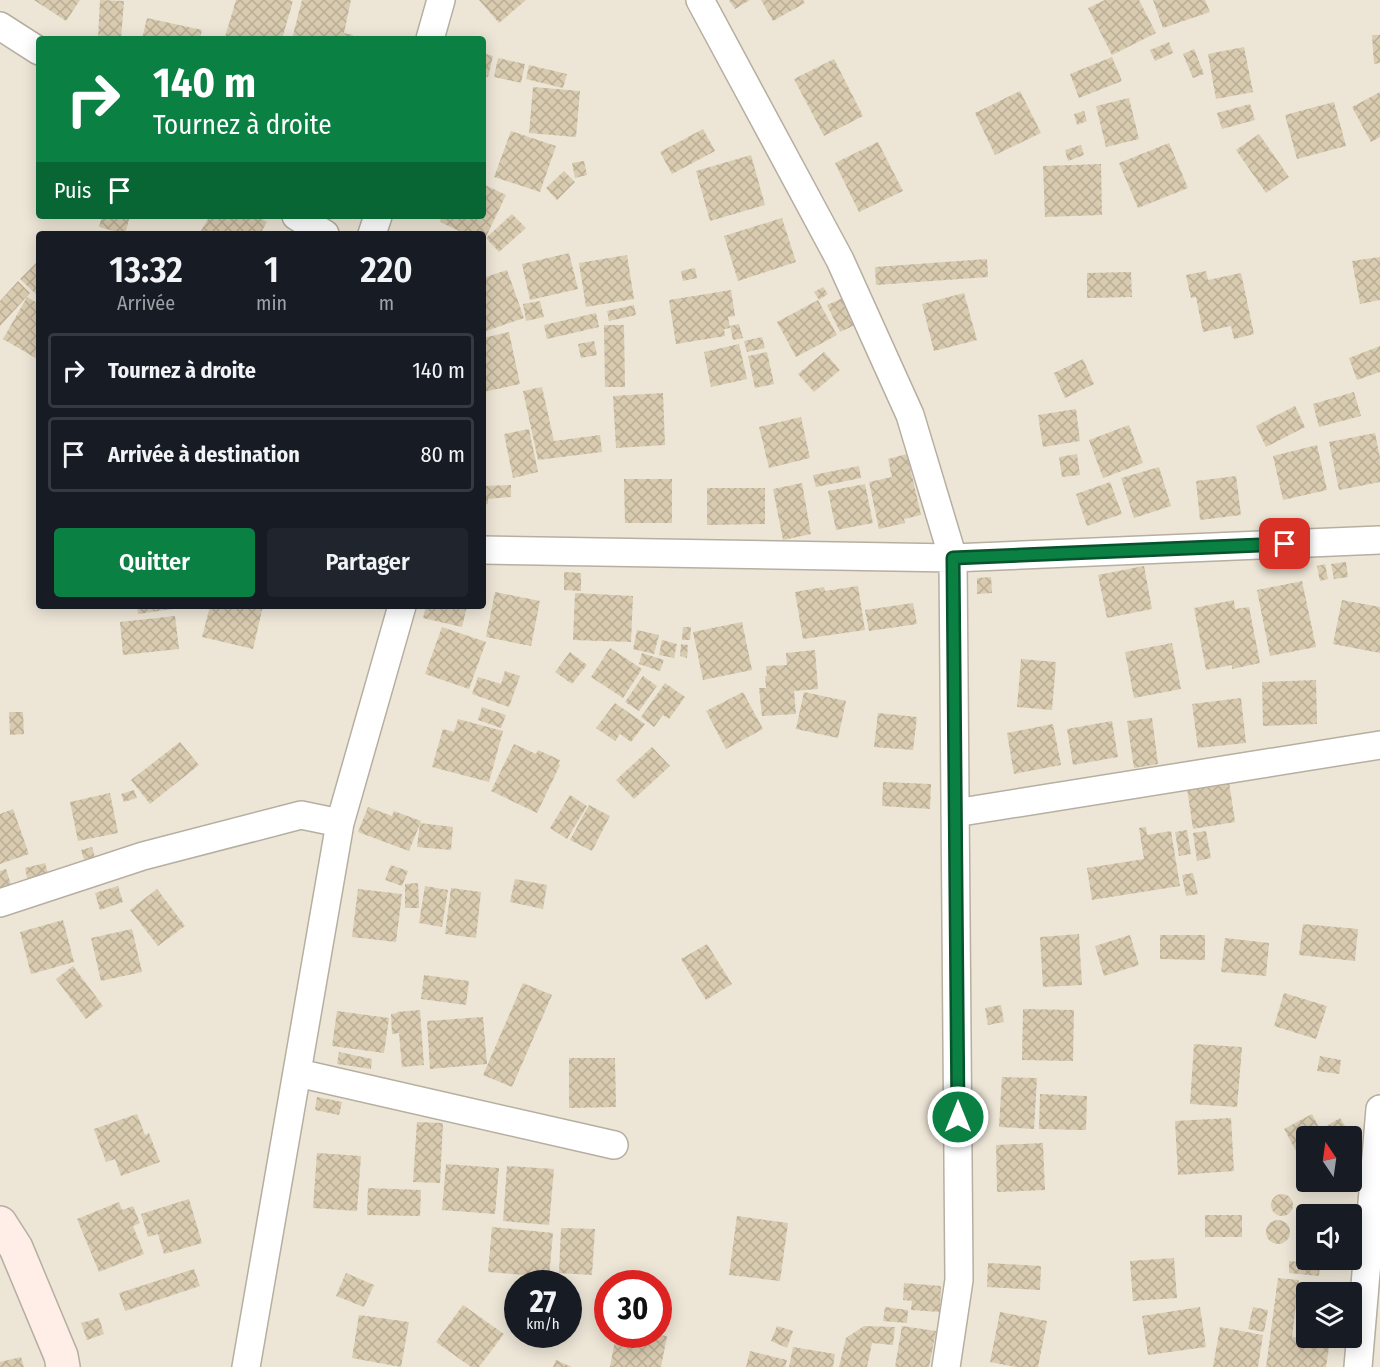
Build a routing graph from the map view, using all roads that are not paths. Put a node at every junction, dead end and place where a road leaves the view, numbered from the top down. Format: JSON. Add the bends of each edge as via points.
{"nodes":[{"id":1,"x":441,"y":0,"type":"edge"},
{"id":2,"x":700,"y":0,"type":"edge"},
{"id":3,"x":0,"y":26,"type":"edge"},
{"id":4,"x":431,"y":36,"type":"edge"},
{"id":5,"x":36,"y":49,"type":"edge"},
{"id":6,"x":301,"y":219,"type":"edge"},
{"id":7,"x":320,"y":231,"type":"edge"},
{"id":8,"x":1380,"y":540,"type":"edge"},
{"id":9,"x":486,"y":550,"type":"edge"},
{"id":10,"x":953,"y":558,"type":"junction"},
{"id":11,"x":401,"y":609,"type":"edge"},
{"id":12,"x":1380,"y":745,"type":"edge"},
{"id":13,"x":955,"y":813,"type":"junction"},
{"id":14,"x":340,"y":823,"type":"junction"},
{"id":15,"x":0,"y":903,"type":"edge"},
{"id":16,"x":298,"y":1073,"type":"junction"},
{"id":17,"x":1380,"y":1109,"type":"edge"},
{"id":18,"x":614,"y":1144,"type":"dead end"},
{"id":19,"x":0,"y":1223,"type":"edge"},
{"id":20,"x":63,"y":1367,"type":"edge"},
{"id":21,"x":246,"y":1367,"type":"edge"},
{"id":22,"x":946,"y":1367,"type":"edge"},
{"id":23,"x":1358,"y":1367,"type":"edge"}],
"edges":[{"from":1,"to":4,"type":"street"},
{"from":2,"to":10,"type":"street","via":[[840,260],[910,415]]},
{"from":3,"to":5,"type":"street"},
{"from":6,"to":7,"type":"street"},
{"from":8,"to":10,"type":"street"},
{"from":9,"to":10,"type":"street"},
{"from":10,"to":13,"type":"street"},
{"from":11,"to":14,"type":"street"},
{"from":12,"to":13,"type":"street"},
{"from":13,"to":22,"type":"street","via":[[959,1281]]},
{"from":14,"to":15,"type":"street","via":[[301,815],[143,856]]},
{"from":14,"to":16,"type":"street"},
{"from":16,"to":18,"type":"street"},
{"from":16,"to":21,"type":"street"},
{"from":17,"to":23,"type":"street"},
{"from":19,"to":20,"type":"street","via":[[16,1248]]}]}
